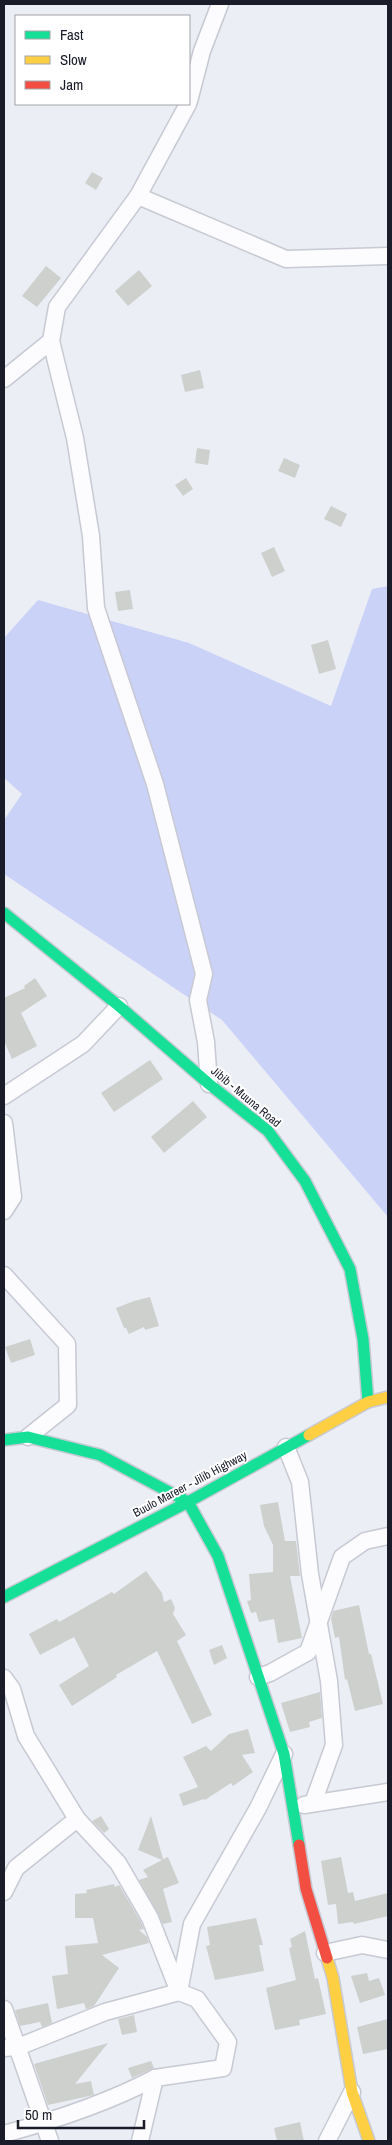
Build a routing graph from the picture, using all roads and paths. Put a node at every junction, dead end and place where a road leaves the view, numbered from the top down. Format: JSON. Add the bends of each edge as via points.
{"nodes":[{"id":1,"x":220,"y":4,"type":"edge"},
{"id":2,"x":190,"y":95,"type":"edge"},
{"id":3,"x":186,"y":105,"type":"edge"},
{"id":4,"x":138,"y":196,"type":"junction"},
{"id":5,"x":388,"y":256,"type":"edge"},
{"id":6,"x":51,"y":341,"type":"junction"},
{"id":7,"x":4,"y":379,"type":"edge"},
{"id":8,"x":4,"y":913,"type":"edge"},
{"id":9,"x":119,"y":1006,"type":"junction"},
{"id":10,"x":209,"y":1084,"type":"junction"},
{"id":11,"x":4,"y":1096,"type":"edge"},
{"id":12,"x":4,"y":1123,"type":"edge"},
{"id":13,"x":4,"y":1211,"type":"edge"},
{"id":14,"x":4,"y":1275,"type":"edge"},
{"id":15,"x":388,"y":1397,"type":"edge"},
{"id":16,"x":368,"y":1402,"type":"junction"},
{"id":17,"x":28,"y":1437,"type":"junction"},
{"id":18,"x":4,"y":1440,"type":"edge"},
{"id":19,"x":286,"y":1447,"type":"junction"},
{"id":20,"x":188,"y":1502,"type":"junction"},
{"id":21,"x":388,"y":1536,"type":"edge"},
{"id":22,"x":4,"y":1597,"type":"edge"},
{"id":23,"x":319,"y":1625,"type":"junction"},
{"id":24,"x":258,"y":1677,"type":"junction"},
{"id":25,"x":4,"y":1678,"type":"edge"},
{"id":26,"x":284,"y":1754,"type":"junction"},
{"id":27,"x":388,"y":1792,"type":"edge"},
{"id":28,"x":313,"y":1803,"type":"junction"},
{"id":29,"x":292,"y":1807,"type":"junction"},
{"id":30,"x":77,"y":1819,"type":"junction"},
{"id":31,"x":10,"y":1871,"type":"edge"},
{"id":32,"x":4,"y":1892,"type":"edge"},
{"id":33,"x":388,"y":1950,"type":"edge"},
{"id":34,"x":325,"y":1953,"type":"junction"},
{"id":35,"x":179,"y":1992,"type":"junction"},
{"id":36,"x":4,"y":2009,"type":"edge"},
{"id":37,"x":11,"y":2048,"type":"edge"},
{"id":38,"x":155,"y":2078,"type":"junction"},
{"id":39,"x":352,"y":2092,"type":"junction"},
{"id":40,"x":43,"y":2124,"type":"junction"},
{"id":41,"x":4,"y":2134,"type":"edge"},
{"id":42,"x":50,"y":2141,"type":"edge"},
{"id":43,"x":140,"y":2141,"type":"edge"},
{"id":44,"x":327,"y":2141,"type":"edge"},
{"id":45,"x":369,"y":2141,"type":"edge"}],
"edges":[{"from":1,"to":2,"type":"street"},
{"from":3,"to":4,"type":"street"},
{"from":4,"to":5,"type":"street","via":[[286,258]]},
{"from":4,"to":6,"type":"street","via":[[57,307]]},
{"from":6,"to":7,"type":"street"},
{"from":6,"to":10,"type":"street","via":[[76,438],[91,536],[96,608],[155,784],[204,974],[198,1000]]},
{"from":8,"to":9,"type":"street","name":"Jibib - Muuna Road"},
{"from":9,"to":10,"type":"street","name":"Jibib - Muuna Road"},
{"from":9,"to":11,"type":"street","via":[[83,1044]]},
{"from":10,"to":16,"type":"street","name":"Jibib - Muuna Road","via":[[268,1131],[305,1181],[346,1260],[363,1339]]},
{"from":12,"to":13,"type":"street","via":[[13,1197]]},
{"from":14,"to":17,"type":"street","via":[[67,1344],[68,1405]]},
{"from":15,"to":16,"type":"street","name":"Buulo Mareer - Jilib Highway"},
{"from":16,"to":19,"type":"street","name":"Buulo Mareer - Jilib Highway"},
{"from":17,"to":18,"type":"street"},
{"from":17,"to":20,"type":"street","via":[[100,1455]]},
{"from":19,"to":20,"type":"street","name":"Buulo Mareer - Jilib Highway"},
{"from":19,"to":23,"type":"street","via":[[300,1482]]},
{"from":20,"to":22,"type":"street","name":"Buulo Mareer - Jilib Highway"},
{"from":20,"to":24,"type":"street","via":[[218,1556]]},
{"from":21,"to":23,"type":"street","via":[[365,1541],[342,1557]]},
{"from":23,"to":24,"type":"street","via":[[308,1652],[270,1674]]},
{"from":23,"to":28,"type":"street","via":[[329,1681],[334,1746]]},
{"from":24,"to":26,"type":"street"},
{"from":25,"to":30,"type":"street","via":[[12,1689],[26,1736]]},
{"from":26,"to":29,"type":"street"},
{"from":26,"to":35,"type":"street","via":[[258,1808],[192,1924]]},
{"from":27,"to":28,"type":"street"},
{"from":28,"to":29,"type":"street"},
{"from":29,"to":34,"type":"street","via":[[306,1889]]},
{"from":30,"to":31,"type":"street"},
{"from":30,"to":35,"type":"street","via":[[118,1863],[150,1918]]},
{"from":31,"to":32,"type":"street"},
{"from":33,"to":34,"type":"street","via":[[362,1945]]},
{"from":34,"to":39,"type":"street","via":[[333,1978]]},
{"from":35,"to":37,"type":"street","via":[[106,2012]]},
{"from":35,"to":38,"type":"street","via":[[198,1999],[228,2042],[223,2068]]},
{"from":36,"to":37,"type":"street"},
{"from":37,"to":40,"type":"street"},
{"from":38,"to":40,"type":"street","via":[[120,2097]]},
{"from":38,"to":43,"type":"street"},
{"from":39,"to":44,"type":"street"},
{"from":39,"to":45,"type":"street"},
{"from":40,"to":41,"type":"street"},
{"from":40,"to":42,"type":"street"}]}
